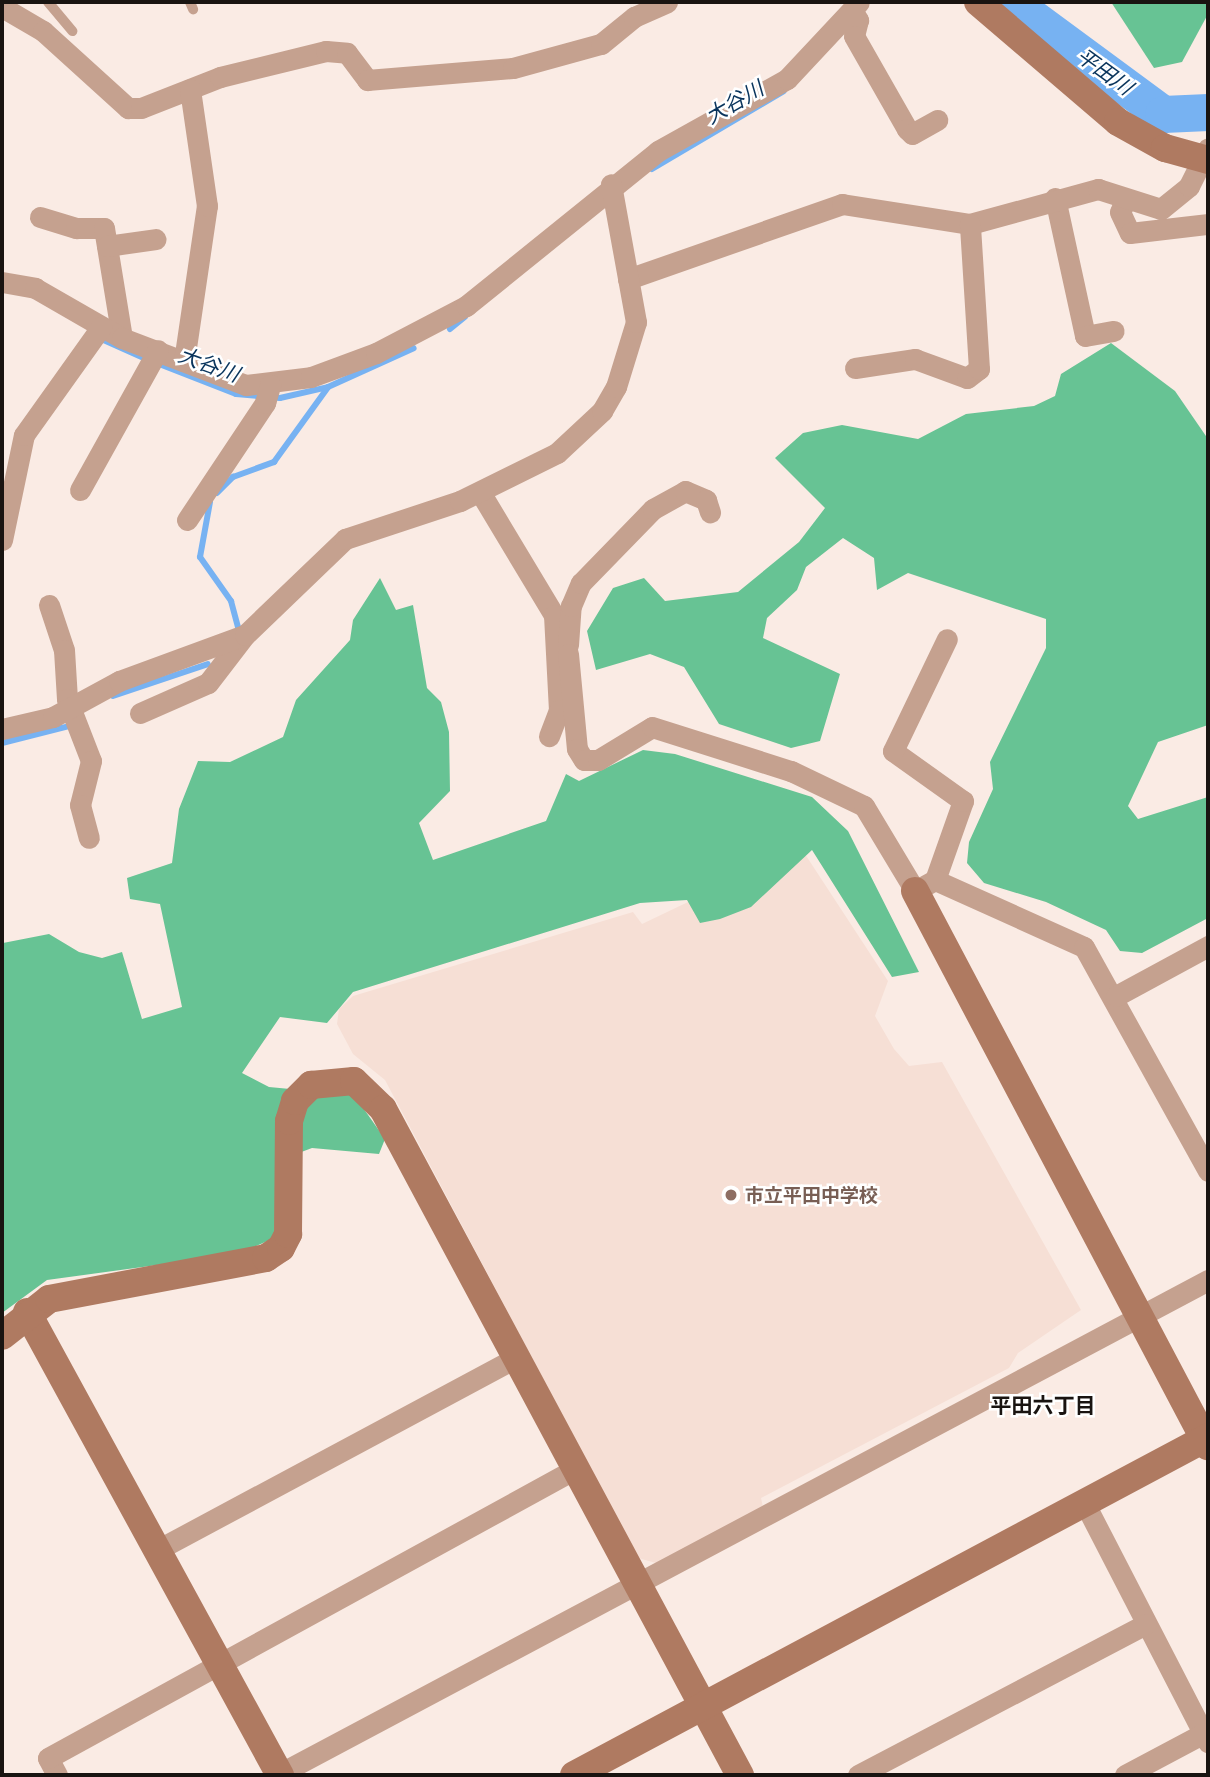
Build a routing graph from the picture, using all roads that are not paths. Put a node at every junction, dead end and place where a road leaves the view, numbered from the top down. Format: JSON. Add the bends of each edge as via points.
{"nodes":[{"id":1,"x":48,"y":2,"type":"edge"},
{"id":2,"x":667,"y":2,"type":"edge"},
{"id":3,"x":978,"y":2,"type":"edge"},
{"id":4,"x":855,"y":6,"type":"edge"},
{"id":5,"x":2,"y":7,"type":"edge"},
{"id":6,"x":72,"y":31,"type":"dead end"},
{"id":7,"x":190,"y":89,"type":"junction"},
{"id":8,"x":937,"y":120,"type":"dead end"},
{"id":9,"x":1205,"y":155,"type":"edge"},
{"id":10,"x":611,"y":184,"type":"junction"},
{"id":11,"x":1055,"y":198,"type":"junction"},
{"id":12,"x":1126,"y":199,"type":"junction"},
{"id":13,"x":40,"y":216,"type":"dead end"},
{"id":14,"x":970,"y":224,"type":"junction"},
{"id":15,"x":1208,"y":224,"type":"edge"},
{"id":16,"x":156,"y":239,"type":"dead end"},
{"id":17,"x":107,"y":246,"type":"junction"},
{"id":18,"x":628,"y":279,"type":"junction"},
{"id":19,"x":2,"y":282,"type":"edge"},
{"id":20,"x":1114,"y":331,"type":"dead end"},
{"id":21,"x":96,"y":334,"type":"junction"},
{"id":22,"x":122,"y":338,"type":"junction"},
{"id":23,"x":154,"y":358,"type":"junction"},
{"id":24,"x":184,"y":361,"type":"junction"},
{"id":25,"x":855,"y":368,"type":"dead end"},
{"id":26,"x":268,"y":393,"type":"junction"},
{"id":27,"x":80,"y":490,"type":"dead end"},
{"id":28,"x":480,"y":492,"type":"junction"},
{"id":29,"x":710,"y":512,"type":"dead end"},
{"id":30,"x":187,"y":520,"type":"dead end"},
{"id":31,"x":2,"y":540,"type":"edge"},
{"id":32,"x":49,"y":605,"type":"dead end"},
{"id":33,"x":245,"y":635,"type":"junction"},
{"id":34,"x":947,"y":639,"type":"dead end"},
{"id":35,"x":562,"y":654,"type":"junction"},
{"id":36,"x":71,"y":708,"type":"junction"},
{"id":37,"x":139,"y":713,"type":"dead end"},
{"id":38,"x":2,"y":729,"type":"edge"},
{"id":39,"x":550,"y":736,"type":"dead end"},
{"id":40,"x":89,"y":838,"type":"dead end"},
{"id":41,"x":925,"y":885,"type":"junction"},
{"id":42,"x":1208,"y":946,"type":"edge"},
{"id":43,"x":1116,"y":996,"type":"junction"},
{"id":44,"x":1201,"y":1140,"type":"edge"},
{"id":45,"x":1208,"y":1171,"type":"edge"},
{"id":46,"x":1208,"y":1280,"type":"edge"},
{"id":47,"x":27,"y":1312,"type":"junction"},
{"id":48,"x":1142,"y":1315,"type":"junction"},
{"id":49,"x":2,"y":1336,"type":"edge"},
{"id":50,"x":515,"y":1357,"type":"junction"},
{"id":51,"x":1207,"y":1441,"type":"edge"},
{"id":52,"x":575,"y":1469,"type":"junction"},
{"id":53,"x":1085,"y":1503,"type":"junction"},
{"id":54,"x":159,"y":1549,"type":"junction"},
{"id":55,"x":637,"y":1584,"type":"junction"},
{"id":56,"x":1146,"y":1624,"type":"junction"},
{"id":57,"x":218,"y":1664,"type":"junction"},
{"id":58,"x":703,"y":1705,"type":"junction"},
{"id":59,"x":1206,"y":1737,"type":"edge"},
{"id":60,"x":57,"y":1775,"type":"edge"},
{"id":61,"x":280,"y":1775,"type":"edge"},
{"id":62,"x":573,"y":1775,"type":"edge"},
{"id":63,"x":740,"y":1775,"type":"edge"},
{"id":64,"x":858,"y":1775,"type":"edge"},
{"id":65,"x":1125,"y":1775,"type":"edge"}],
"edges":[{"from":1,"to":6,"type":"lane"},
{"from":2,"to":7,"type":"street","via":[[634,17],[601,44],[513,68],[367,80],[347,53],[326,51]]},
{"from":3,"to":9,"type":"street","via":[[1118,122]]},
{"from":4,"to":8,"type":"street","via":[[854,36],[907,129],[912,134]]},
{"from":4,"to":10,"type":"street","via":[[787,79]]},
{"from":5,"to":7,"type":"street","via":[[43,31],[128,108]]},
{"from":7,"to":24,"type":"street","via":[[207,206]]},
{"from":9,"to":12,"type":"street","via":[[1189,186],[1161,209]]},
{"from":10,"to":18,"type":"street"},
{"from":10,"to":26,"type":"street","via":[[434,326],[346,366]]},
{"from":11,"to":12,"type":"street","via":[[1098,189]]},
{"from":11,"to":14,"type":"street"},
{"from":11,"to":20,"type":"street","via":[[1085,336]]},
{"from":12,"to":15,"type":"street","via":[[1120,212],[1130,233]]},
{"from":13,"to":17,"type":"street","via":[[76,228],[104,228]]},
{"from":14,"to":18,"type":"street","via":[[842,204]]},
{"from":14,"to":25,"type":"street","via":[[979,369],[967,378],[915,359]]},
{"from":16,"to":17,"type":"street"},
{"from":17,"to":22,"type":"street"},
{"from":18,"to":28,"type":"street","via":[[636,322],[602,411],[557,453]]},
{"from":19,"to":21,"type":"street","via":[[35,288]]},
{"from":21,"to":22,"type":"street"},
{"from":21,"to":31,"type":"street","via":[[24,435]]},
{"from":22,"to":23,"type":"street"},
{"from":23,"to":24,"type":"street"},
{"from":23,"to":27,"type":"street"},
{"from":24,"to":26,"type":"street"},
{"from":26,"to":30,"type":"street"},
{"from":28,"to":33,"type":"street","via":[[345,539]]},
{"from":28,"to":35,"type":"street","via":[[520,565],[549,600]]},
{"from":29,"to":35,"type":"street","via":[[706,500],[685,491],[653,509],[581,583],[570,606]]},
{"from":32,"to":36,"type":"street","via":[[64,650]]},
{"from":33,"to":36,"type":"street","via":[[119,681]]},
{"from":33,"to":37,"type":"street","via":[[208,683]]},
{"from":34,"to":41,"type":"street","via":[[892,751],[962,801]]},
{"from":35,"to":39,"type":"street","via":[[559,710]]},
{"from":35,"to":41,"type":"street","via":[[578,749],[584,760],[598,760],[652,727],[791,771],[864,806]]},
{"from":36,"to":38,"type":"street"},
{"from":36,"to":40,"type":"street","via":[[91,761],[80,805]]},
{"from":41,"to":43,"type":"street","via":[[1084,947]]},
{"from":41,"to":48,"type":"street"},
{"from":42,"to":43,"type":"street"},
{"from":43,"to":44,"type":"street"},
{"from":44,"to":45,"type":"street"},
{"from":46,"to":48,"type":"street"},
{"from":47,"to":49,"type":"street"},
{"from":47,"to":50,"type":"street","via":[[78,1289],[266,1258],[281,1248],[288,1234],[292,1111],[310,1085],[333,1078],[354,1081],[383,1109]]},
{"from":47,"to":54,"type":"street"},
{"from":48,"to":51,"type":"street"},
{"from":48,"to":55,"type":"street"},
{"from":50,"to":52,"type":"street"},
{"from":50,"to":54,"type":"street"},
{"from":51,"to":53,"type":"street"},
{"from":52,"to":55,"type":"street"},
{"from":52,"to":57,"type":"street"},
{"from":53,"to":56,"type":"street"},
{"from":53,"to":58,"type":"street"},
{"from":54,"to":57,"type":"street"},
{"from":55,"to":58,"type":"street"},
{"from":55,"to":61,"type":"street"},
{"from":56,"to":59,"type":"street"},
{"from":56,"to":64,"type":"street"},
{"from":57,"to":60,"type":"street","via":[[48,1758]]},
{"from":57,"to":61,"type":"street"},
{"from":58,"to":62,"type":"street"},
{"from":58,"to":63,"type":"street"},
{"from":59,"to":65,"type":"street"}]}
